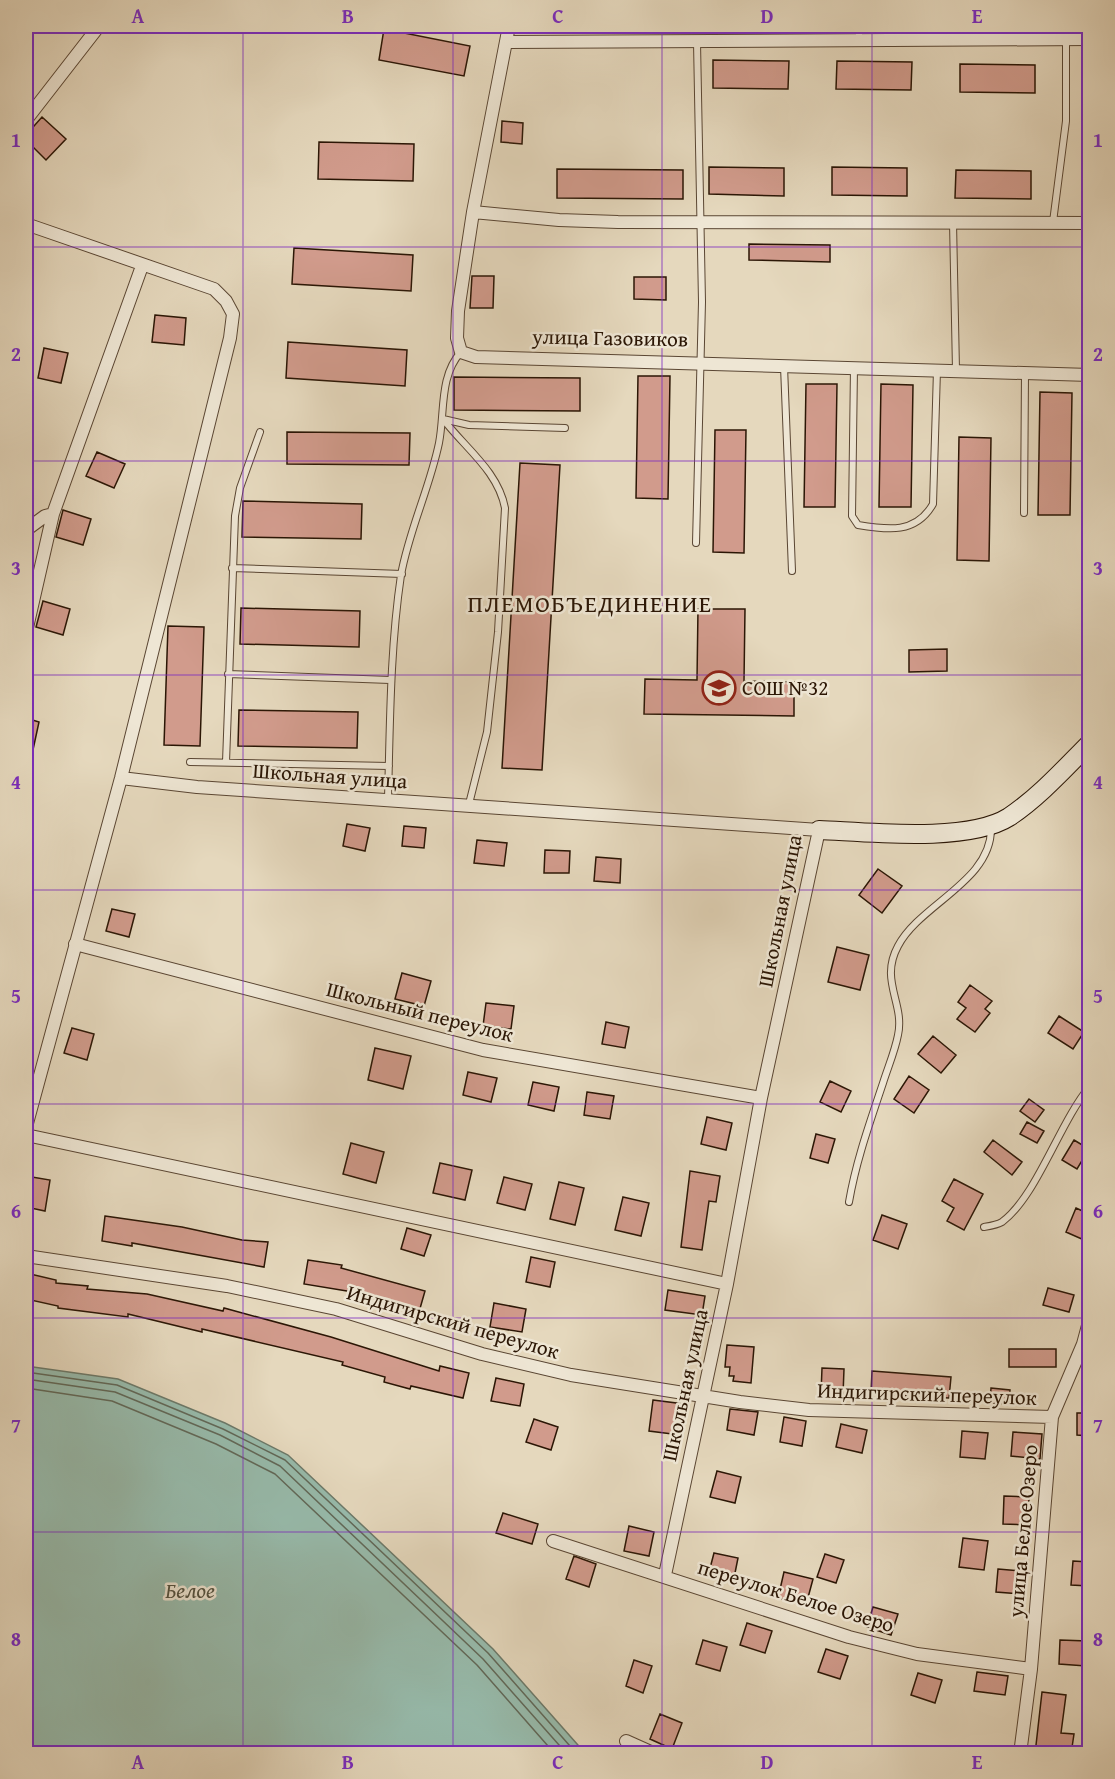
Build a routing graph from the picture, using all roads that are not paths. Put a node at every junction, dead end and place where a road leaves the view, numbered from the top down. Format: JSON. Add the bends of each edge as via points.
{"nodes":[{"id":1,"x":99,"y":26,"type":"edge"},
{"id":2,"x":509,"y":26,"type":"edge"},
{"id":3,"x":859,"y":26,"type":"edge"},
{"id":4,"x":1040,"y":26,"type":"edge"},
{"id":5,"x":1085,"y":26,"type":"edge"},
{"id":6,"x":1088,"y":39,"type":"edge"},
{"id":7,"x":1041,"y":40,"type":"junction"},
{"id":8,"x":1066,"y":40,"type":"junction"},
{"id":9,"x":859,"y":41,"type":"junction"},
{"id":10,"x":507,"y":42,"type":"junction"},
{"id":11,"x":697,"y":42,"type":"junction"},
{"id":12,"x":26,"y":120,"type":"edge"},
{"id":13,"x":472,"y":212,"type":"junction"},
{"id":14,"x":953,"y":221,"type":"junction"},
{"id":15,"x":1053,"y":222,"type":"junction"},
{"id":16,"x":699,"y":223,"type":"junction"},
{"id":17,"x":1089,"y":223,"type":"edge"},
{"id":18,"x":26,"y":224,"type":"edge"},
{"id":19,"x":142,"y":266,"type":"junction"},
{"id":20,"x":461,"y":351,"type":"junction"},
{"id":21,"x":700,"y":363,"type":"junction"},
{"id":22,"x":784,"y":365,"type":"junction"},
{"id":23,"x":854,"y":367,"type":"junction"},
{"id":24,"x":937,"y":369,"type":"junction"},
{"id":25,"x":956,"y":370,"type":"junction"},
{"id":26,"x":1025,"y":372,"type":"junction"},
{"id":27,"x":1089,"y":375,"type":"edge"},
{"id":28,"x":443,"y":419,"type":"junction"},
{"id":29,"x":565,"y":428,"type":"dead end"},
{"id":30,"x":260,"y":432,"type":"dead end"},
{"id":31,"x":1024,"y":513,"type":"dead end"},
{"id":32,"x":53,"y":514,"type":"junction"},
{"id":33,"x":26,"y":530,"type":"edge"},
{"id":34,"x":696,"y":543,"type":"dead end"},
{"id":35,"x":232,"y":568,"type":"junction"},
{"id":36,"x":792,"y":571,"type":"dead end"},
{"id":37,"x":402,"y":574,"type":"junction"},
{"id":38,"x":26,"y":632,"type":"edge"},
{"id":39,"x":228,"y":674,"type":"junction"},
{"id":40,"x":390,"y":680,"type":"junction"},
{"id":41,"x":1089,"y":743,"type":"edge"},
{"id":42,"x":190,"y":762,"type":"dead end"},
{"id":43,"x":226,"y":762,"type":"junction"},
{"id":44,"x":389,"y":766,"type":"junction"},
{"id":45,"x":121,"y":778,"type":"junction"},
{"id":46,"x":388,"y":799,"type":"junction"},
{"id":47,"x":469,"y":804,"type":"junction"},
{"id":48,"x":991,"y":824,"type":"junction"},
{"id":49,"x":819,"y":830,"type":"junction"},
{"id":50,"x":75,"y":944,"type":"junction"},
{"id":51,"x":1089,"y":1086,"type":"edge"},
{"id":52,"x":761,"y":1098,"type":"junction"},
{"id":53,"x":26,"y":1127,"type":"edge"},
{"id":54,"x":26,"y":1135,"type":"edge"},
{"id":55,"x":849,"y":1202,"type":"dead end"},
{"id":56,"x":984,"y":1227,"type":"dead end"},
{"id":57,"x":26,"y":1256,"type":"edge"},
{"id":58,"x":727,"y":1284,"type":"junction"},
{"id":59,"x":1089,"y":1318,"type":"edge"},
{"id":60,"x":702,"y":1394,"type":"junction"},
{"id":61,"x":1052,"y":1417,"type":"junction"},
{"id":62,"x":553,"y":1541,"type":"dead end"},
{"id":63,"x":665,"y":1575,"type":"junction"},
{"id":64,"x":1031,"y":1669,"type":"junction"},
{"id":65,"x":626,"y":1741,"type":"dead end"},
{"id":66,"x":655,"y":1754,"type":"edge"},
{"id":67,"x":1020,"y":1754,"type":"edge"}],
"edges":[{"from":1,"to":12,"type":"street"},
{"from":2,"to":10,"type":"street"},
{"from":3,"to":9,"type":"lane"},
{"from":4,"to":7,"type":"lane"},
{"from":5,"to":6,"type":"lane"},
{"from":6,"to":8,"type":"street"},
{"from":7,"to":8,"type":"street"},
{"from":7,"to":9,"type":"street"},
{"from":8,"to":15,"type":"lane","via":[[1066,121]]},
{"from":9,"to":11,"type":"street"},
{"from":10,"to":11,"type":"street"},
{"from":10,"to":13,"type":"street"},
{"from":11,"to":16,"type":"lane"},
{"from":13,"to":16,"type":"street","via":[[559,220]]},
{"from":13,"to":20,"type":"street","via":[[458,311],[457,338]]},
{"from":14,"to":15,"type":"street"},
{"from":14,"to":16,"type":"street"},
{"from":14,"to":25,"type":"lane"},
{"from":15,"to":17,"type":"street"},
{"from":16,"to":21,"type":"lane"},
{"from":18,"to":19,"type":"street"},
{"from":19,"to":32,"type":"street"},
{"from":19,"to":45,"type":"street","via":[[214,290],[233,314],[211,421]]},
{"from":20,"to":21,"type":"street","name":"улица Газовиков","via":[[476,357]]},
{"from":20,"to":28,"type":"lane","via":[[451,363],[446,380]]},
{"from":21,"to":22,"type":"street","name":"улица Газовиков"},
{"from":21,"to":34,"type":"lane"},
{"from":22,"to":23,"type":"street","name":"улица Газовиков"},
{"from":22,"to":36,"type":"lane"},
{"from":23,"to":24,"type":"street","name":"улица Газовиков"},
{"from":23,"to":24,"type":"lane","via":[[852,516],[858,525],[879,528],[910,526],[925,518],[933,504]]},
{"from":24,"to":25,"type":"street","name":"улица Газовиков"},
{"from":25,"to":26,"type":"street","name":"улица Газовиков"},
{"from":26,"to":27,"type":"street","name":"улица Газовиков"},
{"from":26,"to":31,"type":"lane"},
{"from":28,"to":29,"type":"lane","via":[[469,425]]},
{"from":28,"to":37,"type":"lane"},
{"from":28,"to":47,"type":"lane","via":[[489,472],[501,490],[505,508],[488,721]]},
{"from":30,"to":35,"type":"lane","via":[[240,488]]},
{"from":32,"to":33,"type":"street"},
{"from":32,"to":38,"type":"street"},
{"from":35,"to":37,"type":"lane"},
{"from":35,"to":39,"type":"lane"},
{"from":37,"to":40,"type":"lane"},
{"from":39,"to":40,"type":"lane"},
{"from":39,"to":43,"type":"lane"},
{"from":40,"to":44,"type":"lane"},
{"from":41,"to":48,"type":"street","via":[[1047,787],[1007,818]]},
{"from":42,"to":43,"type":"lane"},
{"from":43,"to":44,"type":"lane"},
{"from":44,"to":46,"type":"lane"},
{"from":45,"to":46,"type":"street","name":"Школьная улица","via":[[197,787]]},
{"from":45,"to":50,"type":"street"},
{"from":46,"to":47,"type":"street","name":"Школьная улица"},
{"from":47,"to":49,"type":"street","name":"Школьная улица"},
{"from":48,"to":49,"type":"street","via":[[933,833]]},
{"from":48,"to":55,"type":"lane","via":[[984,856],[969,875],[914,923],[890,965],[899,1034],[860,1151]]},
{"from":49,"to":52,"type":"street","name":"Школьная улица"},
{"from":50,"to":52,"type":"street","name":"Школьный переулок","via":[[483,1050]]},
{"from":50,"to":53,"type":"street"},
{"from":51,"to":56,"type":"lane","via":[[1024,1199],[1001,1223]]},
{"from":52,"to":58,"type":"street","name":"Школьная улица"},
{"from":54,"to":58,"type":"street"},
{"from":57,"to":60,"type":"street","name":"Индигирский переулок","via":[[226,1286],[336,1309],[482,1354],[571,1375]]},
{"from":58,"to":60,"type":"street","name":"Школьная улица"},
{"from":59,"to":61,"type":"street","name":"улица Белое Озеро","via":[[1083,1344]]},
{"from":60,"to":61,"type":"street","name":"Индигирский переулок","via":[[809,1410]]},
{"from":60,"to":63,"type":"street","name":"Школьная улица"},
{"from":61,"to":64,"type":"street","name":"улица Белое Озеро"},
{"from":62,"to":63,"type":"street","name":"переулок Белое Озеро"},
{"from":63,"to":64,"type":"street","name":"переулок Белое Озеро","via":[[849,1637],[917,1654]]},
{"from":64,"to":67,"type":"street","name":"улица Белое Озеро"},
{"from":65,"to":66,"type":"street"}]}
